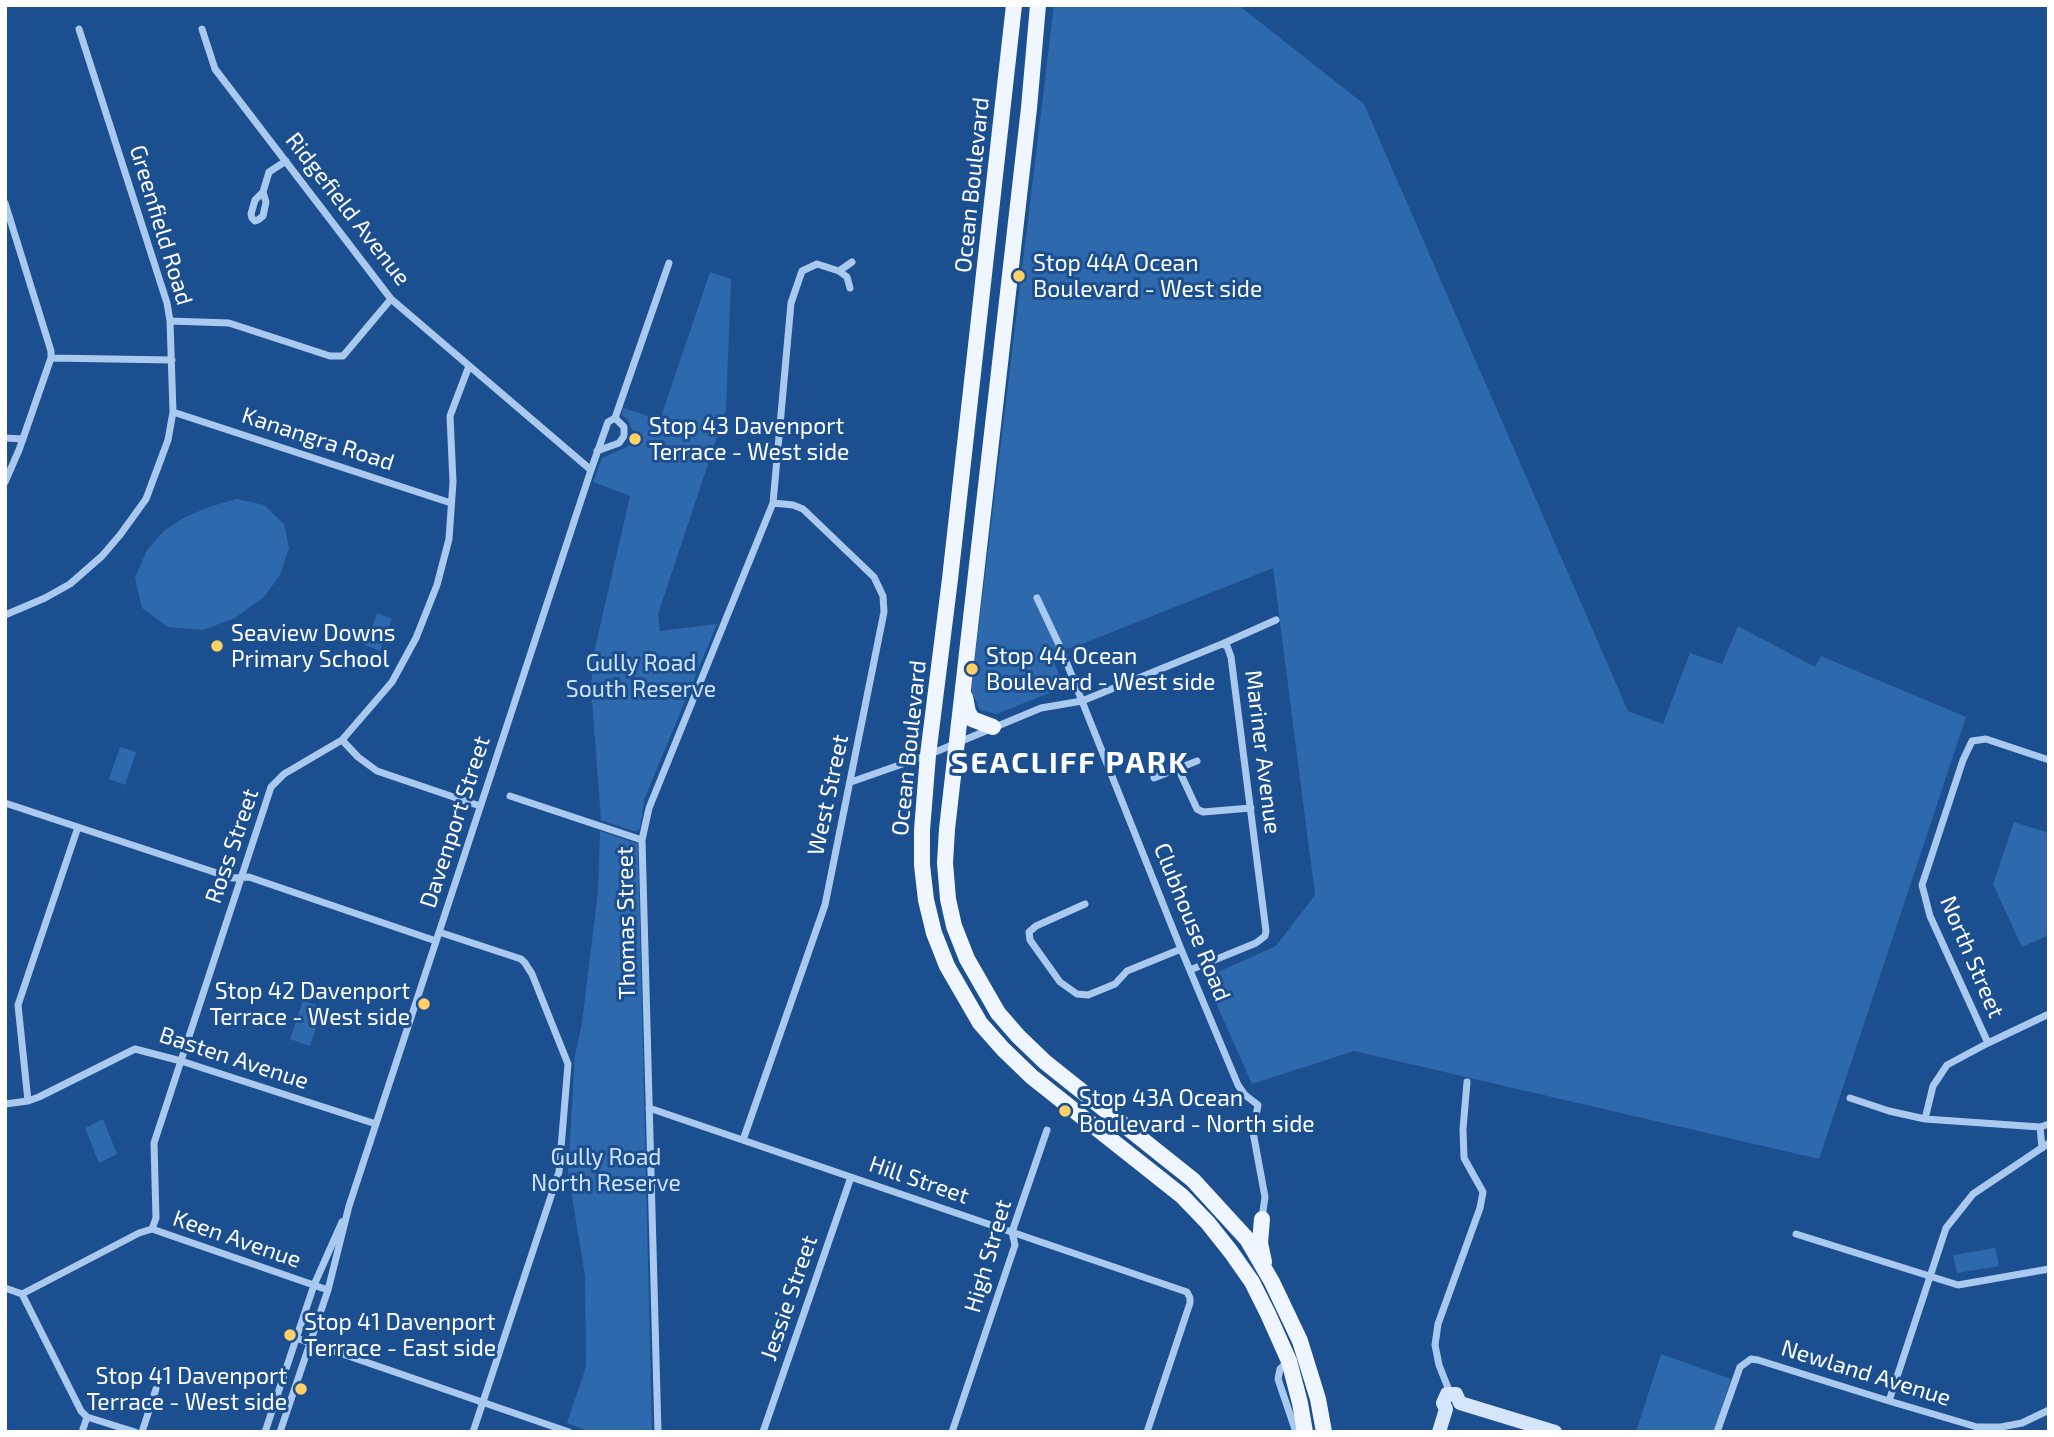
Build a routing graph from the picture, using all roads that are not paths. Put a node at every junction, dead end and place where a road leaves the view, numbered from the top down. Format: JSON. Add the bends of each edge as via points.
{"nodes":[{"id":1,"x":1014,"y":5,"type":"edge"},
{"id":2,"x":1038,"y":5,"type":"edge"},
{"id":3,"x":79,"y":29,"type":"dead end"},
{"id":4,"x":202,"y":29,"type":"dead end"},
{"id":5,"x":286,"y":161,"type":"junction"},
{"id":6,"x":263,"y":192,"type":"dead end"},
{"id":7,"x":5,"y":203,"type":"edge"},
{"id":8,"x":5,"y":236,"type":"edge"},
{"id":9,"x":16,"y":238,"type":"junction"},
{"id":10,"x":852,"y":262,"type":"dead end"},
{"id":11,"x":669,"y":263,"type":"dead end"},
{"id":12,"x":839,"y":271,"type":"junction"},
{"id":13,"x":850,"y":288,"type":"dead end"},
{"id":14,"x":391,"y":299,"type":"junction"},
{"id":15,"x":170,"y":321,"type":"junction"},
{"id":16,"x":51,"y":358,"type":"junction"},
{"id":17,"x":172,"y":359,"type":"junction"},
{"id":18,"x":469,"y":366,"type":"junction"},
{"id":19,"x":173,"y":412,"type":"junction"},
{"id":20,"x":615,"y":418,"type":"junction"},
{"id":21,"x":5,"y":438,"type":"edge"},
{"id":22,"x":23,"y":439,"type":"junction"},
{"id":23,"x":597,"y":451,"type":"junction"},
{"id":24,"x":590,"y":470,"type":"junction"},
{"id":25,"x":5,"y":482,"type":"edge"},
{"id":26,"x":452,"y":503,"type":"junction"},
{"id":27,"x":773,"y":503,"type":"junction"},
{"id":28,"x":979,"y":547,"type":"junction"},
{"id":29,"x":950,"y":579,"type":"junction"},
{"id":30,"x":1037,"y":598,"type":"dead end"},
{"id":31,"x":5,"y":615,"type":"edge"},
{"id":32,"x":1276,"y":620,"type":"dead end"},
{"id":33,"x":1222,"y":644,"type":"junction"},
{"id":34,"x":965,"y":670,"type":"junction"},
{"id":35,"x":1082,"y":701,"type":"junction"},
{"id":36,"x":993,"y":727,"type":"junction"},
{"id":37,"x":342,"y":740,"type":"junction"},
{"id":38,"x":956,"y":742,"type":"junction"},
{"id":39,"x":928,"y":755,"type":"junction"},
{"id":40,"x":2049,"y":760,"type":"edge"},
{"id":41,"x":1197,"y":761,"type":"dead end"},
{"id":42,"x":1178,"y":768,"type":"junction"},
{"id":43,"x":1154,"y":778,"type":"dead end"},
{"id":44,"x":851,"y":782,"type":"junction"},
{"id":45,"x":510,"y":796,"type":"dead end"},
{"id":46,"x":5,"y":803,"type":"edge"},
{"id":47,"x":480,"y":806,"type":"junction"},
{"id":48,"x":1251,"y":808,"type":"junction"},
{"id":49,"x":78,"y":827,"type":"junction"},
{"id":50,"x":642,"y":841,"type":"junction"},
{"id":51,"x":242,"y":877,"type":"junction"},
{"id":52,"x":1085,"y":904,"type":"dead end"},
{"id":53,"x":439,"y":932,"type":"junction"},
{"id":54,"x":436,"y":941,"type":"junction"},
{"id":55,"x":1181,"y":949,"type":"junction"},
{"id":56,"x":1190,"y":970,"type":"junction"},
{"id":57,"x":2049,"y":1014,"type":"edge"},
{"id":58,"x":1988,"y":1043,"type":"junction"},
{"id":59,"x":181,"y":1061,"type":"junction"},
{"id":60,"x":1467,"y":1082,"type":"dead end"},
{"id":61,"x":1850,"y":1098,"type":"dead end"},
{"id":62,"x":28,"y":1101,"type":"junction"},
{"id":63,"x":5,"y":1104,"type":"edge"},
{"id":64,"x":649,"y":1108,"type":"junction"},
{"id":65,"x":1925,"y":1119,"type":"junction"},
{"id":66,"x":2049,"y":1124,"type":"edge"},
{"id":67,"x":376,"y":1125,"type":"junction"},
{"id":68,"x":2040,"y":1127,"type":"junction"},
{"id":69,"x":1047,"y":1130,"type":"dead end"},
{"id":70,"x":743,"y":1140,"type":"junction"},
{"id":71,"x":2045,"y":1145,"type":"edge"},
{"id":72,"x":851,"y":1177,"type":"junction"},
{"id":73,"x":349,"y":1206,"type":"junction"},
{"id":74,"x":1219,"y":1208,"type":"junction"},
{"id":75,"x":1263,"y":1214,"type":"junction"},
{"id":76,"x":152,"y":1229,"type":"junction"},
{"id":77,"x":1012,"y":1232,"type":"junction"},
{"id":78,"x":1796,"y":1234,"type":"dead end"},
{"id":79,"x":1247,"y":1240,"type":"junction"},
{"id":80,"x":1231,"y":1251,"type":"junction"},
{"id":81,"x":2049,"y":1269,"type":"edge"},
{"id":82,"x":1267,"y":1273,"type":"junction"},
{"id":83,"x":1929,"y":1277,"type":"junction"},
{"id":84,"x":314,"y":1285,"type":"junction"},
{"id":85,"x":5,"y":1288,"type":"edge"},
{"id":86,"x":328,"y":1290,"type":"junction"},
{"id":87,"x":22,"y":1294,"type":"junction"},
{"id":88,"x":296,"y":1338,"type":"junction"},
{"id":89,"x":310,"y":1343,"type":"junction"},
{"id":90,"x":1296,"y":1359,"type":"junction"},
{"id":91,"x":156,"y":1389,"type":"dead end"},
{"id":92,"x":1455,"y":1398,"type":"junction"},
{"id":93,"x":1889,"y":1401,"type":"junction"},
{"id":94,"x":482,"y":1402,"type":"junction"},
{"id":95,"x":2049,"y":1410,"type":"edge"},
{"id":96,"x":87,"y":1417,"type":"junction"},
{"id":97,"x":548,"y":1428,"type":"edge"},
{"id":98,"x":82,"y":1432,"type":"edge"},
{"id":99,"x":135,"y":1432,"type":"edge"},
{"id":100,"x":142,"y":1432,"type":"edge"},
{"id":101,"x":265,"y":1432,"type":"edge"},
{"id":102,"x":280,"y":1432,"type":"edge"},
{"id":103,"x":473,"y":1432,"type":"edge"},
{"id":104,"x":569,"y":1432,"type":"edge"},
{"id":105,"x":658,"y":1432,"type":"edge"},
{"id":106,"x":763,"y":1432,"type":"edge"},
{"id":107,"x":952,"y":1432,"type":"edge"},
{"id":108,"x":1147,"y":1432,"type":"edge"},
{"id":109,"x":1296,"y":1432,"type":"edge"},
{"id":110,"x":1305,"y":1432,"type":"edge"},
{"id":111,"x":1324,"y":1432,"type":"edge"},
{"id":112,"x":1439,"y":1432,"type":"edge"},
{"id":113,"x":1555,"y":1432,"type":"edge"},
{"id":114,"x":1717,"y":1432,"type":"edge"}],
"edges":[{"from":1,"to":29,"type":"main road","name":"Ocean Boulevard"},
{"from":2,"to":28,"type":"main road","name":"Ocean Boulevard"},
{"from":3,"to":15,"type":"street","name":"Greenfield Road"},
{"from":4,"to":5,"type":"street","name":"Ridgefield Avenue","via":[[215,69]]},
{"from":5,"to":6,"type":"street","via":[[269,172]]},
{"from":5,"to":14,"type":"street","name":"Ridgefield Avenue"},
{"from":7,"to":9,"type":"street"},
{"from":8,"to":9,"type":"street"},
{"from":9,"to":16,"type":"street","via":[[51,345]]},
{"from":10,"to":12,"type":"street"},
{"from":11,"to":20,"type":"street","name":"Davenport Street"},
{"from":12,"to":13,"type":"street"},
{"from":12,"to":27,"type":"street","name":"Thomas Street","via":[[817,264],[802,271],[792,303]]},
{"from":14,"to":15,"type":"street","via":[[343,356],[330,356],[229,323]]},
{"from":14,"to":18,"type":"street","name":"Ridgefield Avenue"},
{"from":15,"to":17,"type":"street","name":"Greenfield Road"},
{"from":16,"to":17,"type":"street"},
{"from":16,"to":22,"type":"street"},
{"from":17,"to":19,"type":"street","name":"Greenfield Road"},
{"from":18,"to":24,"type":"street","name":"Ridgefield Avenue"},
{"from":18,"to":26,"type":"street","name":"Ross Street","via":[[450,416]]},
{"from":19,"to":26,"type":"street","name":"Kanangra Road"},
{"from":19,"to":31,"type":"street","name":"Greenfield Road","via":[[146,499],[120,535],[70,584]]},
{"from":20,"to":23,"type":"street","name":"Davenport Street","via":[[608,422]]},
{"from":20,"to":23,"type":"street","name":"Davenport Street","via":[[624,427],[624,436],[619,443]]},
{"from":21,"to":22,"type":"street"},
{"from":22,"to":25,"type":"street"},
{"from":23,"to":24,"type":"street","name":"Davenport Street"},
{"from":24,"to":47,"type":"street","name":"Davenport Street"},
{"from":26,"to":37,"type":"street","name":"Ross Street","via":[[449,539],[437,585],[416,638],[392,682]]},
{"from":27,"to":44,"type":"street","name":"West Street","via":[[803,509],[874,577],[883,596],[884,612]]},
{"from":27,"to":50,"type":"street","name":"Thomas Street","via":[[649,808]]},
{"from":28,"to":29,"type":"main road","via":[[964,587],[954,587]]},
{"from":28,"to":34,"type":"main road","name":"Ocean Boulevard"},
{"from":29,"to":39,"type":"main road","name":"Ocean Boulevard"},
{"from":30,"to":35,"type":"street","name":"Clubhouse Road"},
{"from":32,"to":33,"type":"street"},
{"from":33,"to":35,"type":"street","name":"Mariner Avenue"},
{"from":33,"to":48,"type":"street","name":"Mariner Avenue","via":[[1231,657]]},
{"from":34,"to":36,"type":"main road","via":[[968,712],[978,723]]},
{"from":34,"to":38,"type":"main road","name":"Ocean Boulevard"},
{"from":35,"to":36,"type":"street","name":"Mariner Avenue","via":[[1041,708]]},
{"from":35,"to":55,"type":"street","name":"Clubhouse Road"},
{"from":36,"to":38,"type":"street","name":"Mariner Avenue"},
{"from":37,"to":47,"type":"street","via":[[377,771]]},
{"from":37,"to":51,"type":"street","name":"Ross Street","via":[[284,774],[271,787]]},
{"from":38,"to":39,"type":"street","name":"Mariner Avenue"},
{"from":38,"to":74,"type":"main road","name":"Ocean Boulevard","via":[[946,852],[948,899],[954,926],[982,987],[998,1013],[1036,1053],[1193,1180]]},
{"from":39,"to":44,"type":"street","name":"Mariner Avenue"},
{"from":39,"to":80,"type":"main road","name":"Ocean Boulevard","via":[[922,830],[926,900],[934,933],[962,995],[988,1032],[1032,1077],[1182,1196]]},
{"from":40,"to":58,"type":"street","name":"North Street","via":[[1986,739],[1972,741],[1922,885],[1930,916]]},
{"from":41,"to":42,"type":"street"},
{"from":42,"to":43,"type":"street"},
{"from":42,"to":48,"type":"street","via":[[1197,809]]},
{"from":44,"to":70,"type":"street","name":"West Street","via":[[825,905]]},
{"from":45,"to":50,"type":"street"},
{"from":46,"to":49,"type":"street"},
{"from":47,"to":53,"type":"street","name":"Davenport Street"},
{"from":48,"to":56,"type":"street","name":"Mariner Avenue","via":[[1265,936]]},
{"from":49,"to":51,"type":"street","via":[[232,878]]},
{"from":49,"to":62,"type":"street","via":[[18,1005]]},
{"from":50,"to":64,"type":"street","name":"Thomas Street"},
{"from":51,"to":54,"type":"street"},
{"from":51,"to":59,"type":"street","name":"Ross Street"},
{"from":52,"to":55,"type":"street","via":[[1029,932],[1060,982],[1077,994],[1088,995],[1115,984],[1128,971]]},
{"from":53,"to":54,"type":"street","name":"Davenport Street"},
{"from":53,"to":94,"type":"street","via":[[525,963],[568,1064],[559,1172]]},
{"from":54,"to":67,"type":"street","name":"Davenport Street"},
{"from":55,"to":56,"type":"street","name":"Clubhouse Road"},
{"from":56,"to":75,"type":"street","name":"Clubhouse Road","via":[[1238,1085],[1258,1105],[1253,1132],[1265,1197]]},
{"from":57,"to":58,"type":"street"},
{"from":58,"to":65,"type":"street","via":[[1947,1065],[1933,1086]]},
{"from":59,"to":62,"type":"street","name":"Basten Avenue","via":[[135,1049]]},
{"from":59,"to":67,"type":"street","name":"Basten Avenue"},
{"from":59,"to":76,"type":"street","name":"Ross Street","via":[[154,1143],[156,1219]]},
{"from":60,"to":92,"type":"street","via":[[1464,1158],[1483,1192],[1435,1345]]},
{"from":61,"to":65,"type":"street"},
{"from":62,"to":63,"type":"street","name":"Basten Avenue"},
{"from":64,"to":70,"type":"street","name":"Hill Street"},
{"from":64,"to":105,"type":"street","name":"Thomas Street"},
{"from":65,"to":68,"type":"street"},
{"from":66,"to":68,"type":"street"},
{"from":67,"to":73,"type":"street","name":"Davenport Street"},
{"from":68,"to":71,"type":"street"},
{"from":69,"to":77,"type":"street","name":"High Street"},
{"from":70,"to":72,"type":"street","name":"Hill Street"},
{"from":71,"to":83,"type":"street","via":[[1973,1195],[1946,1228]]},
{"from":72,"to":77,"type":"street","name":"Hill Street"},
{"from":72,"to":106,"type":"street","name":"Jessie Street"},
{"from":73,"to":84,"type":"street"},
{"from":73,"to":86,"type":"street"},
{"from":74,"to":75,"type":"main road","via":[[1248,1219]]},
{"from":74,"to":79,"type":"main road","name":"Ocean Boulevard"},
{"from":75,"to":79,"type":"street"},
{"from":75,"to":82,"type":"main road","via":[[1260,1243]]},
{"from":76,"to":84,"type":"street","name":"Keen Avenue"},
{"from":76,"to":87,"type":"street","name":"Keen Avenue"},
{"from":77,"to":107,"type":"street","name":"High Street","via":[[1015,1245]]},
{"from":77,"to":108,"type":"street","name":"Hill Street","via":[[1189,1295]]},
{"from":78,"to":83,"type":"street"},
{"from":79,"to":80,"type":"street"},
{"from":79,"to":82,"type":"main road","name":"Ocean Boulevard"},
{"from":80,"to":90,"type":"main road","name":"Ocean Boulevard"},
{"from":81,"to":83,"type":"street","via":[[1958,1285]]},
{"from":82,"to":90,"type":"main road","name":"Ocean Boulevard","via":[[1300,1341]]},
{"from":83,"to":93,"type":"street"},
{"from":84,"to":86,"type":"street","name":"Keen Avenue"},
{"from":84,"to":88,"type":"street"},
{"from":85,"to":87,"type":"street"},
{"from":86,"to":89,"type":"street"},
{"from":87,"to":96,"type":"street"},
{"from":88,"to":89,"type":"street"},
{"from":88,"to":101,"type":"street"},
{"from":89,"to":94,"type":"street"},
{"from":89,"to":102,"type":"street"},
{"from":90,"to":109,"type":"street","via":[[1283,1364],[1278,1374]]},
{"from":90,"to":110,"type":"main road","name":"Ocean Boulevard"},
{"from":90,"to":111,"type":"main road","name":"Ocean Boulevard","via":[[1318,1399]]},
{"from":91,"to":100,"type":"street"},
{"from":92,"to":112,"type":"street","via":[[1459,1406],[1446,1409]]},
{"from":92,"to":113,"type":"street"},
{"from":93,"to":95,"type":"street","name":"Newland Avenue","via":[[1977,1427],[2022,1423]]},
{"from":93,"to":114,"type":"street","name":"Newland Avenue","via":[[1751,1359],[1740,1367]]},
{"from":94,"to":97,"type":"street"},
{"from":94,"to":103,"type":"street"},
{"from":96,"to":98,"type":"street"},
{"from":96,"to":99,"type":"street"},
{"from":97,"to":104,"type":"street"}]}
